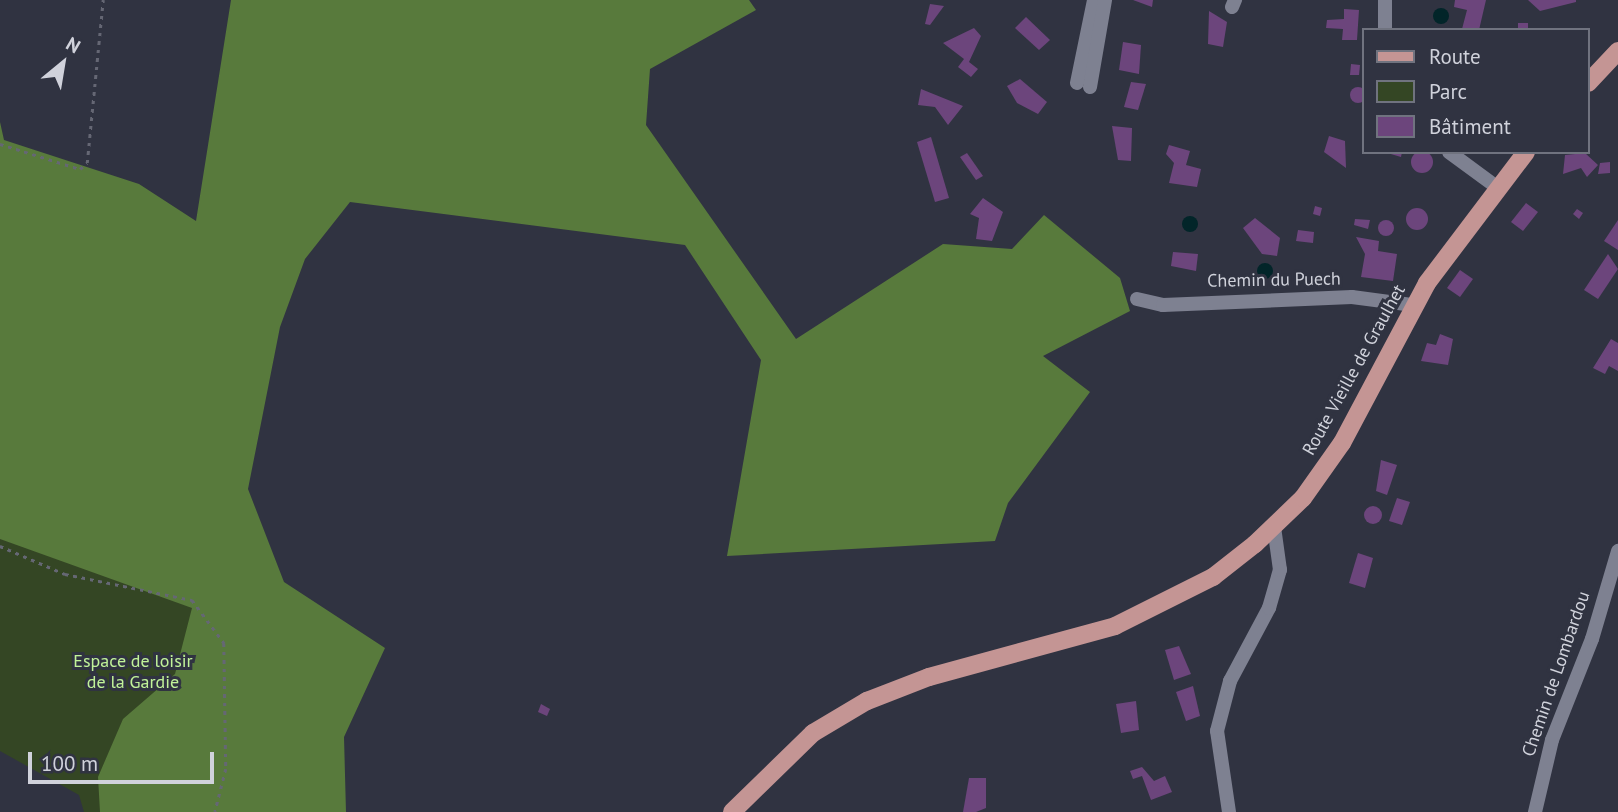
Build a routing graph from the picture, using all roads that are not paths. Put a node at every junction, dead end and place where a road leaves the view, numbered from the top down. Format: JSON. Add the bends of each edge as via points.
{"nodes":[{"id":1,"x":1094,"y":0,"type":"edge"},
{"id":2,"x":1105,"y":0,"type":"edge"},
{"id":3,"x":1385,"y":0,"type":"edge"},
{"id":4,"x":1385,"y":28,"type":"edge"},
{"id":5,"x":1618,"y":51,"type":"edge"},
{"id":6,"x":1590,"y":81,"type":"edge"},
{"id":7,"x":1452,"y":154,"type":"edge"},
{"id":8,"x":1524,"y":154,"type":"edge"},
{"id":9,"x":1498,"y":188,"type":"junction"},
{"id":10,"x":1137,"y":299,"type":"dead end"},
{"id":11,"x":1413,"y":305,"type":"junction"},
{"id":12,"x":1274,"y":527,"type":"junction"},
{"id":13,"x":1618,"y":551,"type":"edge"},
{"id":14,"x":732,"y":812,"type":"edge"},
{"id":15,"x":1229,"y":812,"type":"edge"},
{"id":16,"x":1535,"y":812,"type":"edge"}],
"edges":[{"from":1,"to":2,"type":"street","via":[[1084,85]]},
{"from":3,"to":4,"type":"street"},
{"from":5,"to":6,"type":"main road"},
{"from":7,"to":9,"type":"street"},
{"from":8,"to":9,"type":"main road","name":"Route Vieille de Graulhet"},
{"from":9,"to":11,"type":"main road","name":"Route Vieille de Graulhet"},
{"from":10,"to":11,"type":"street","name":"Chemin du Puech","via":[[1163,305],[1352,298]]},
{"from":11,"to":12,"type":"main road","name":"Route Vieille de Graulhet","via":[[1342,443],[1303,498]]},
{"from":12,"to":14,"type":"main road","name":"Route Vieille de Graulhet","via":[[1213,577],[1165,603],[1041,649],[929,677],[867,701],[813,733]]},
{"from":12,"to":15,"type":"street","via":[[1280,570],[1269,608],[1230,681],[1217,731]]},
{"from":13,"to":16,"type":"street","name":"Chemin de Lombardou","via":[[1592,639],[1552,740]]}]}
